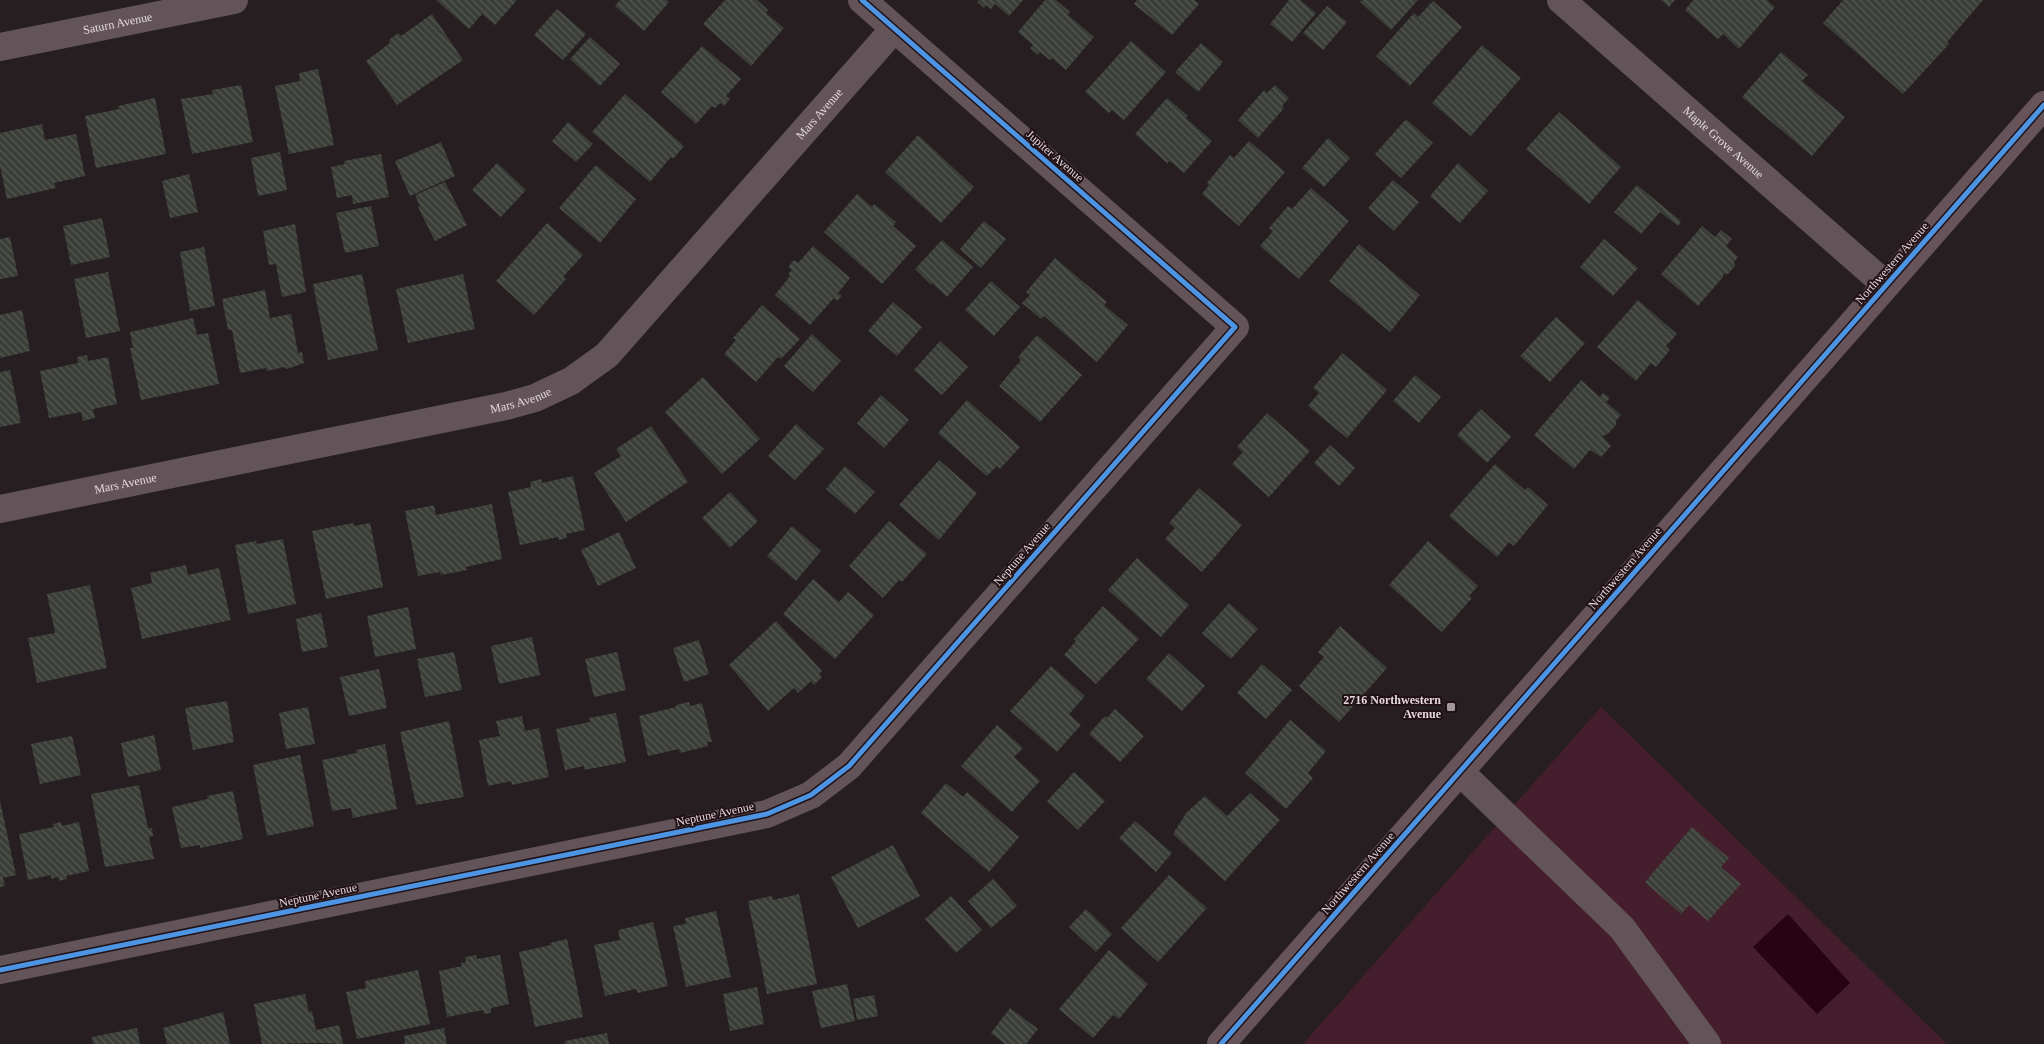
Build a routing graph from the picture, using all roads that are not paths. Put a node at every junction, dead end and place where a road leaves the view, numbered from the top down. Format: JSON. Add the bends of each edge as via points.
{"nodes":[{"id":1,"x":234,"y":0,"type":"edge"},
{"id":2,"x":862,"y":0,"type":"edge"},
{"id":3,"x":1561,"y":0,"type":"edge"},
{"id":4,"x":894,"y":29,"type":"junction"},
{"id":5,"x":0,"y":47,"type":"edge"},
{"id":6,"x":2044,"y":105,"type":"edge"},
{"id":7,"x":1886,"y":285,"type":"junction"},
{"id":8,"x":1235,"y":327,"type":"joint"},
{"id":9,"x":0,"y":508,"type":"edge"},
{"id":10,"x":1460,"y":772,"type":"junction"},
{"id":11,"x":0,"y":970,"type":"edge"},
{"id":12,"x":1221,"y":1044,"type":"edge"},
{"id":13,"x":1707,"y":1044,"type":"edge"}],
"edges":[{"from":1,"to":5,"type":"street","name":"Saturn Avenue"},
{"from":2,"to":4,"type":"street","name":"Jupiter Avenue"},
{"from":3,"to":7,"type":"street","name":"Maple Grove Avenue"},
{"from":4,"to":8,"type":"street","name":"Jupiter Avenue"},
{"from":4,"to":9,"type":"street","name":"Mars Avenue","via":[[607,355],[572,381],[535,398],[506,406]]},
{"from":6,"to":7,"type":"main road","name":"Northwestern Avenue"},
{"from":7,"to":10,"type":"main road","name":"Northwestern Avenue"},
{"from":8,"to":11,"type":"street","name":"Neptune Avenue","via":[[849,766],[811,795],[768,814]]},
{"from":10,"to":12,"type":"main road","name":"Northwestern Avenue"},
{"from":10,"to":13,"type":"street","via":[[1622,928]]}]}
